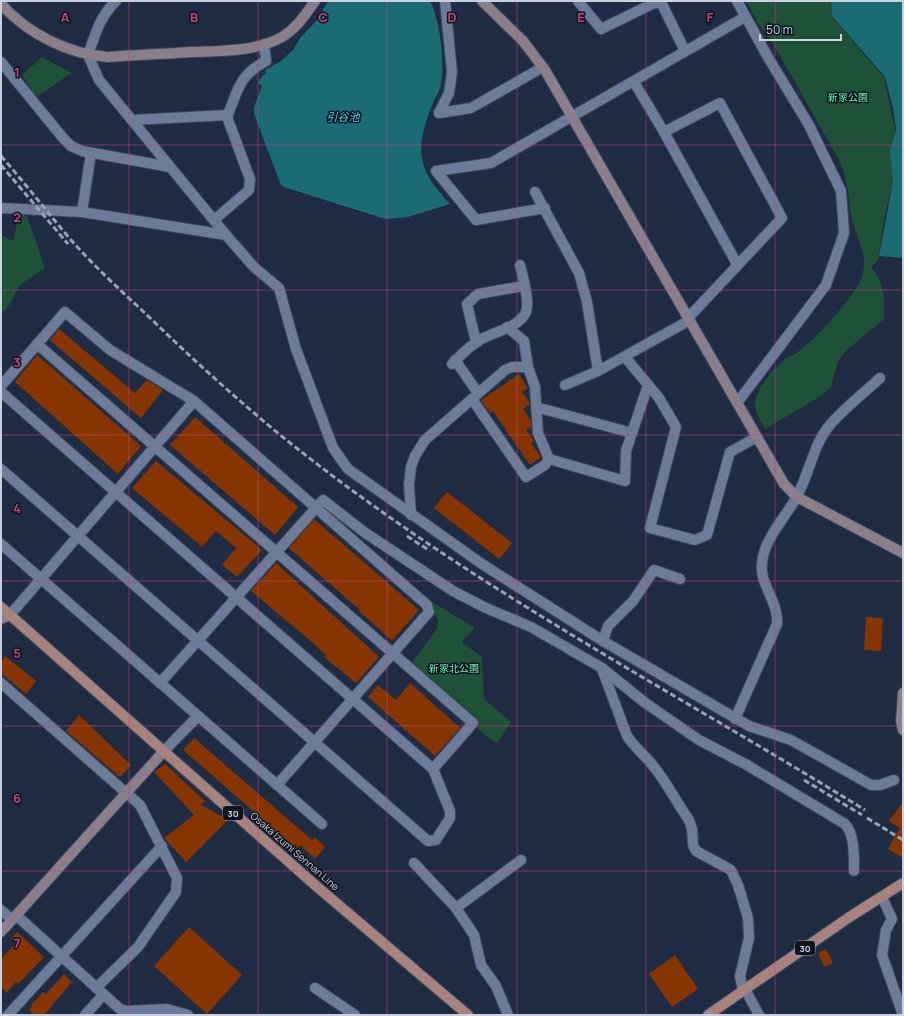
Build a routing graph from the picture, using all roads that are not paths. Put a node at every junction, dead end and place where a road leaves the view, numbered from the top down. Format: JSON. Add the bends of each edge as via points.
{"nodes":[{"id":1,"x":116,"y":1,"type":"edge"},
{"id":2,"x":315,"y":1,"type":"edge"},
{"id":3,"x":445,"y":1,"type":"edge"},
{"id":4,"x":482,"y":1,"type":"edge"},
{"id":5,"x":578,"y":1,"type":"edge"},
{"id":6,"x":661,"y":1,"type":"edge"},
{"id":7,"x":737,"y":1,"type":"edge"},
{"id":8,"x":3,"y":3,"type":"edge"},
{"id":9,"x":745,"y":17,"type":"junction"},
{"id":10,"x":264,"y":44,"type":"junction"},
{"id":11,"x":685,"y":51,"type":"junction"},
{"id":12,"x":88,"y":55,"type":"junction"},
{"id":13,"x":1,"y":62,"type":"edge"},
{"id":14,"x":543,"y":67,"type":"junction"},
{"id":15,"x":634,"y":82,"type":"junction"},
{"id":16,"x":228,"y":115,"type":"junction"},
{"id":17,"x":572,"y":115,"type":"junction"},
{"id":18,"x":132,"y":120,"type":"junction"},
{"id":19,"x":664,"y":132,"type":"junction"},
{"id":20,"x":91,"y":153,"type":"junction"},
{"id":21,"x":170,"y":167,"type":"junction"},
{"id":22,"x":535,"y":192,"type":"dead end"},
{"id":23,"x":1,"y":208,"type":"edge"},
{"id":24,"x":545,"y":208,"type":"junction"},
{"id":25,"x":82,"y":212,"type":"junction"},
{"id":26,"x":214,"y":220,"type":"junction"},
{"id":27,"x":226,"y":235,"type":"junction"},
{"id":28,"x":737,"y":264,"type":"junction"},
{"id":29,"x":520,"y":265,"type":"dead end"},
{"id":30,"x":524,"y":286,"type":"junction"},
{"id":31,"x":689,"y":319,"type":"junction"},
{"id":32,"x":507,"y":328,"type":"junction"},
{"id":33,"x":476,"y":342,"type":"junction"},
{"id":34,"x":37,"y":344,"type":"junction"},
{"id":35,"x":625,"y":358,"type":"junction"},
{"id":36,"x":528,"y":367,"type":"junction"},
{"id":37,"x":598,"y":371,"type":"junction"},
{"id":38,"x":880,"y":378,"type":"dead end"},
{"id":39,"x":565,"y":385,"type":"dead end"},
{"id":40,"x":648,"y":385,"type":"junction"},
{"id":41,"x":1,"y":386,"type":"edge"},
{"id":42,"x":1,"y":392,"type":"edge"},
{"id":43,"x":475,"y":396,"type":"junction"},
{"id":44,"x":194,"y":401,"type":"junction"},
{"id":45,"x":738,"y":402,"type":"junction"},
{"id":46,"x":536,"y":407,"type":"junction"},
{"id":47,"x":632,"y":434,"type":"junction"},
{"id":48,"x":757,"y":437,"type":"junction"},
{"id":49,"x":155,"y":447,"type":"junction"},
{"id":50,"x":548,"y":459,"type":"junction"},
{"id":51,"x":1,"y":469,"type":"edge"},
{"id":52,"x":116,"y":492,"type":"junction"},
{"id":53,"x":797,"y":497,"type":"junction"},
{"id":54,"x":315,"y":507,"type":"junction"},
{"id":55,"x":411,"y":515,"type":"junction"},
{"id":56,"x":78,"y":536,"type":"junction"},
{"id":57,"x":1,"y":544,"type":"edge"},
{"id":58,"x":275,"y":552,"type":"junction"},
{"id":59,"x":903,"y":553,"type":"edge"},
{"id":60,"x":41,"y":579,"type":"junction"},
{"id":61,"x":680,"y":579,"type":"dead end"},
{"id":62,"x":236,"y":596,"type":"junction"},
{"id":63,"x":1,"y":607,"type":"edge"},
{"id":64,"x":5,"y":617,"type":"edge"},
{"id":65,"x":197,"y":640,"type":"junction"},
{"id":66,"x":603,"y":641,"type":"junction"},
{"id":67,"x":392,"y":654,"type":"junction"},
{"id":68,"x":602,"y":668,"type":"junction"},
{"id":69,"x":160,"y":682,"type":"junction"},
{"id":70,"x":1,"y":683,"type":"edge"},
{"id":71,"x":903,"y":693,"type":"edge"},
{"id":72,"x":353,"y":698,"type":"junction"},
{"id":73,"x":198,"y":716,"type":"junction"},
{"id":74,"x":735,"y":718,"type":"junction"},
{"id":75,"x":903,"y":730,"type":"edge"},
{"id":76,"x":314,"y":742,"type":"junction"},
{"id":77,"x":163,"y":752,"type":"junction"},
{"id":78,"x":433,"y":769,"type":"junction"},
{"id":79,"x":894,"y":780,"type":"dead end"},
{"id":80,"x":277,"y":784,"type":"junction"},
{"id":81,"x":126,"y":793,"type":"junction"},
{"id":82,"x":322,"y":824,"type":"dead end"},
{"id":83,"x":162,"y":846,"type":"junction"},
{"id":84,"x":521,"y":860,"type":"dead end"},
{"id":85,"x":414,"y":863,"type":"dead end"},
{"id":86,"x":854,"y":871,"type":"dead end"},
{"id":87,"x":903,"y":883,"type":"edge"},
{"id":88,"x":882,"y":897,"type":"junction"},
{"id":89,"x":456,"y":908,"type":"junction"},
{"id":90,"x":1,"y":910,"type":"edge"},
{"id":91,"x":14,"y":917,"type":"junction"},
{"id":92,"x":1,"y":932,"type":"edge"},
{"id":93,"x":61,"y":956,"type":"junction"},
{"id":94,"x":315,"y":988,"type":"dead end"},
{"id":95,"x":744,"y":990,"type":"junction"},
{"id":96,"x":100,"y":991,"type":"junction"},
{"id":97,"x":120,"y":1012,"type":"edge"},
{"id":98,"x":8,"y":1015,"type":"edge"},
{"id":99,"x":85,"y":1015,"type":"edge"},
{"id":100,"x":188,"y":1015,"type":"edge"},
{"id":101,"x":355,"y":1015,"type":"edge"},
{"id":102,"x":468,"y":1015,"type":"edge"},
{"id":103,"x":508,"y":1015,"type":"edge"},
{"id":104,"x":708,"y":1015,"type":"edge"},
{"id":105,"x":759,"y":1015,"type":"edge"},
{"id":106,"x":903,"y":1015,"type":"edge"}],
"edges":[{"from":1,"to":12,"type":"street","via":[[99,23]]},
{"from":2,"to":10,"type":"street","via":[[293,29]]},
{"from":3,"to":14,"type":"street","via":[[452,72],[449,93],[439,113],[471,108]]},
{"from":4,"to":14,"type":"street","via":[[523,40]]},
{"from":5,"to":6,"type":"street","via":[[602,29]]},
{"from":6,"to":11,"type":"street"},
{"from":7,"to":9,"type":"street"},
{"from":8,"to":12,"type":"street","via":[[23,24],[39,34]]},
{"from":9,"to":11,"type":"street"},
{"from":9,"to":45,"type":"street","via":[[809,125],[841,191],[844,233],[826,285]]},
{"from":10,"to":12,"type":"street","via":[[233,50],[108,57]]},
{"from":10,"to":16,"type":"street","via":[[266,61],[244,76]]},
{"from":11,"to":15,"type":"street"},
{"from":12,"to":18,"type":"street","via":[[99,80]]},
{"from":13,"to":20,"type":"street","via":[[63,138],[72,146]]},
{"from":14,"to":17,"type":"street"},
{"from":15,"to":17,"type":"street"},
{"from":15,"to":19,"type":"street"},
{"from":16,"to":18,"type":"street"},
{"from":16,"to":26,"type":"street","via":[[250,179],[249,190]]},
{"from":17,"to":24,"type":"street","via":[[492,163],[436,171],[476,220]]},
{"from":17,"to":31,"type":"street"},
{"from":18,"to":21,"type":"street"},
{"from":19,"to":28,"type":"street"},
{"from":19,"to":28,"type":"street","via":[[720,103],[782,218]]},
{"from":20,"to":21,"type":"street"},
{"from":20,"to":25,"type":"street"},
{"from":21,"to":26,"type":"street"},
{"from":22,"to":24,"type":"street"},
{"from":23,"to":25,"type":"street"},
{"from":24,"to":37,"type":"street","via":[[579,273],[587,302]]},
{"from":25,"to":27,"type":"street"},
{"from":26,"to":27,"type":"street"},
{"from":27,"to":55,"type":"street","via":[[254,267],[279,288],[296,349],[340,461]]},
{"from":28,"to":31,"type":"street"},
{"from":29,"to":30,"type":"street"},
{"from":30,"to":32,"type":"street","via":[[527,302],[525,314],[518,322]]},
{"from":30,"to":33,"type":"street","via":[[478,294],[468,304]]},
{"from":31,"to":35,"type":"street"},
{"from":31,"to":45,"type":"street"},
{"from":32,"to":33,"type":"street"},
{"from":32,"to":36,"type":"street","via":[[524,341]]},
{"from":33,"to":43,"type":"street","via":[[454,362]]},
{"from":34,"to":41,"type":"street"},
{"from":34,"to":44,"type":"street","via":[[66,312],[110,350]]},
{"from":34,"to":49,"type":"street"},
{"from":35,"to":37,"type":"street"},
{"from":35,"to":40,"type":"street"},
{"from":36,"to":43,"type":"street","via":[[505,370]]},
{"from":36,"to":46,"type":"street"},
{"from":37,"to":39,"type":"street"},
{"from":38,"to":53,"type":"street","via":[[829,426],[822,436]]},
{"from":40,"to":47,"type":"street"},
{"from":40,"to":48,"type":"street","via":[[676,427],[650,528],[695,540],[707,535],[730,452]]},
{"from":42,"to":52,"type":"street"},
{"from":43,"to":50,"type":"street","via":[[526,477],[545,465]]},
{"from":43,"to":55,"type":"street","via":[[425,440],[415,456],[409,484]]},
{"from":44,"to":49,"type":"street"},
{"from":44,"to":54,"type":"street"},
{"from":45,"to":48,"type":"street"},
{"from":46,"to":47,"type":"street"},
{"from":46,"to":50,"type":"street","via":[[538,433]]},
{"from":47,"to":50,"type":"street","via":[[626,451],[626,481]]},
{"from":48,"to":53,"type":"street","via":[[784,484]]},
{"from":49,"to":52,"type":"street"},
{"from":49,"to":58,"type":"street"},
{"from":51,"to":56,"type":"street"},
{"from":52,"to":56,"type":"street"},
{"from":52,"to":62,"type":"street"},
{"from":53,"to":59,"type":"street"},
{"from":53,"to":74,"type":"street","via":[[764,550],[761,564],[763,577],[778,614],[777,624]]},
{"from":54,"to":58,"type":"street"},
{"from":54,"to":67,"type":"street","via":[[427,605],[429,612]]},
{"from":54,"to":68,"type":"street","via":[[323,500],[364,532],[453,591],[531,627]]},
{"from":55,"to":66,"type":"street","via":[[482,564]]},
{"from":56,"to":60,"type":"street"},
{"from":56,"to":65,"type":"street"},
{"from":57,"to":60,"type":"street"},
{"from":58,"to":62,"type":"street"},
{"from":58,"to":67,"type":"street"},
{"from":60,"to":64,"type":"street"},
{"from":60,"to":69,"type":"street"},
{"from":61,"to":66,"type":"street","via":[[654,570],[633,601],[608,626]]},
{"from":62,"to":65,"type":"street"},
{"from":62,"to":72,"type":"street"},
{"from":63,"to":64,"type":"main road","name":"Osaka Izumi Sennan Line","number":"30"},
{"from":64,"to":77,"type":"main road","name":"Osaka Izumi Sennan Line","number":"30"},
{"from":65,"to":69,"type":"street"},
{"from":65,"to":76,"type":"street"},
{"from":66,"to":74,"type":"street"},
{"from":67,"to":72,"type":"street"},
{"from":67,"to":78,"type":"street","via":[[473,723]]},
{"from":68,"to":86,"type":"street","via":[[644,702],[699,740],[747,765],[845,824],[852,835]]},
{"from":68,"to":95,"type":"street","via":[[628,736],[633,745],[656,768],[689,820],[696,851],[731,870],[738,885],[748,918],[749,938],[740,976]]},
{"from":69,"to":73,"type":"street"},
{"from":70,"to":81,"type":"street"},
{"from":71,"to":75,"type":"street"},
{"from":72,"to":76,"type":"street"},
{"from":72,"to":78,"type":"street"},
{"from":73,"to":77,"type":"street"},
{"from":73,"to":80,"type":"street"},
{"from":74,"to":79,"type":"street","via":[[749,726],[791,740],[871,785],[880,786]]},
{"from":76,"to":78,"type":"street","via":[[428,841],[436,840],[450,818],[450,811]]},
{"from":76,"to":80,"type":"street"},
{"from":77,"to":81,"type":"street"},
{"from":77,"to":102,"type":"main road","name":"Osaka Izumi Sennan Line","number":"30"},
{"from":80,"to":82,"type":"street"},
{"from":81,"to":83,"type":"street","via":[[140,805]]},
{"from":81,"to":91,"type":"street"},
{"from":83,"to":93,"type":"street"},
{"from":83,"to":96,"type":"street","via":[[176,878],[176,892],[138,947]]},
{"from":84,"to":89,"type":"street"},
{"from":85,"to":89,"type":"street"},
{"from":87,"to":88,"type":"main road","number":"30"},
{"from":88,"to":95,"type":"main road","number":"30"},
{"from":88,"to":106,"type":"street","via":[[892,919],[885,936],[882,955]]},
{"from":89,"to":103,"type":"street","via":[[474,935],[481,965],[496,986]]},
{"from":90,"to":91,"type":"street"},
{"from":91,"to":92,"type":"street"},
{"from":91,"to":93,"type":"street"},
{"from":93,"to":96,"type":"street"},
{"from":93,"to":98,"type":"street"},
{"from":94,"to":101,"type":"street"},
{"from":95,"to":104,"type":"main road","number":"30"},
{"from":95,"to":105,"type":"street"},
{"from":96,"to":97,"type":"street"},
{"from":96,"to":99,"type":"street"},
{"from":97,"to":100,"type":"street","via":[[167,1009]]}]}
